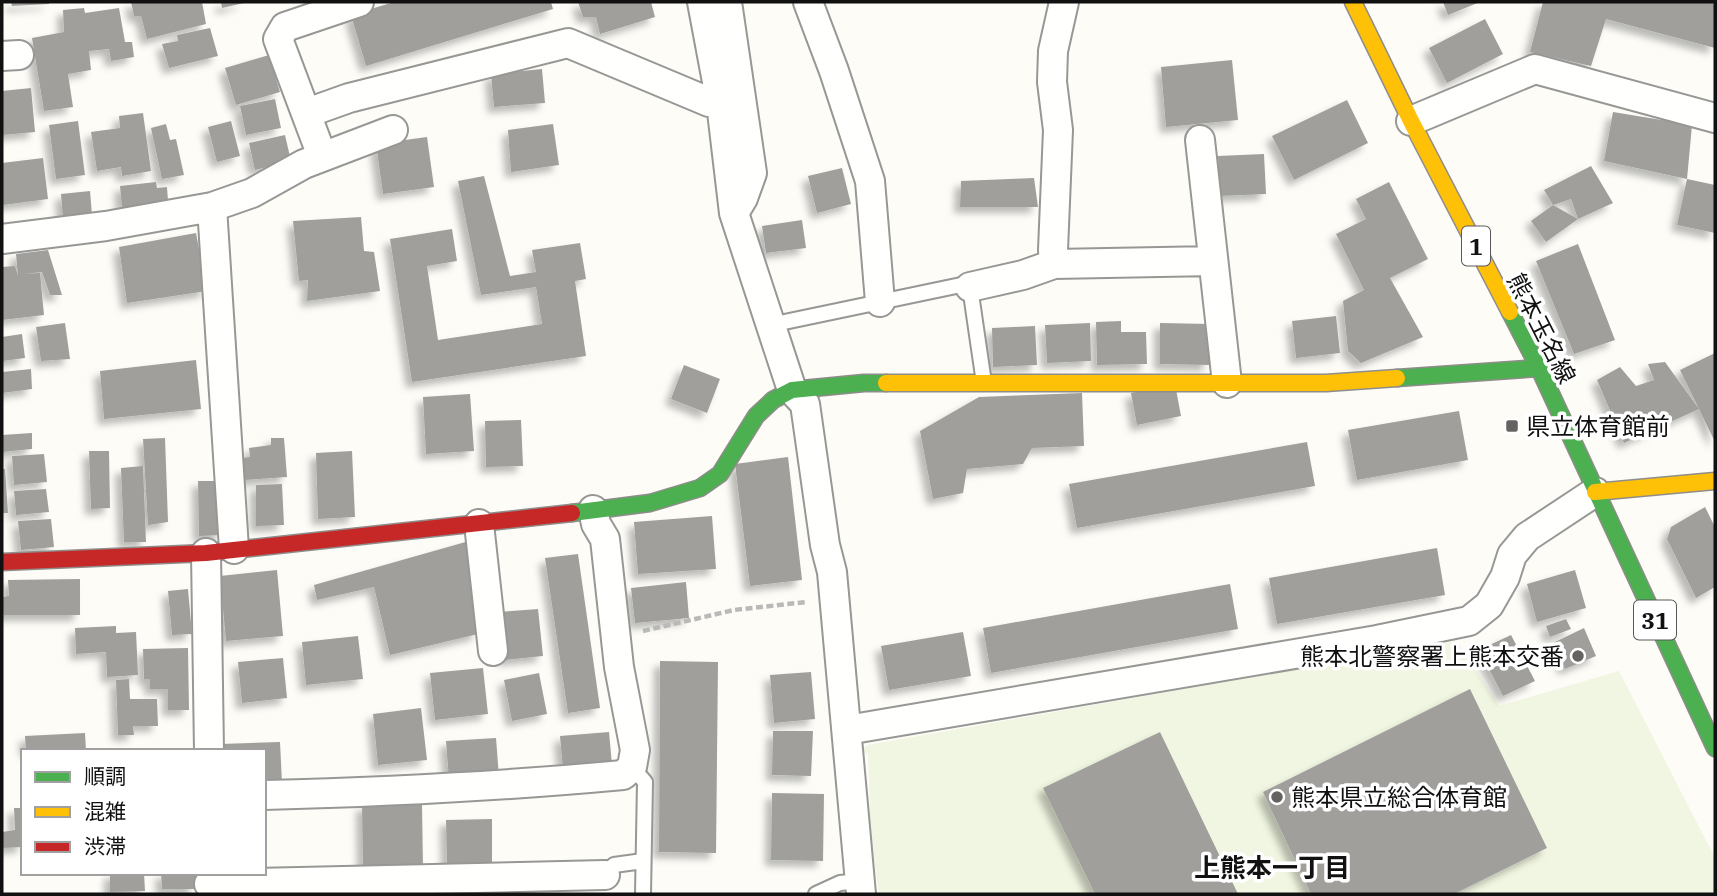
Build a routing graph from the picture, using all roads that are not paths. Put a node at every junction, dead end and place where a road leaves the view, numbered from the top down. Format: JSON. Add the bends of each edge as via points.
{"nodes":[{"id":1,"x":359,"y":2,"type":"edge"},
{"id":2,"x":702,"y":2,"type":"edge"},
{"id":3,"x":727,"y":2,"type":"edge"},
{"id":4,"x":808,"y":2,"type":"edge"},
{"id":5,"x":1064,"y":2,"type":"edge"},
{"id":6,"x":1353,"y":2,"type":"edge"},
{"id":7,"x":721,"y":103,"type":"junction"},
{"id":8,"x":307,"y":113,"type":"junction"},
{"id":9,"x":1715,"y":118,"type":"edge"},
{"id":10,"x":1411,"y":121,"type":"junction"},
{"id":11,"x":393,"y":130,"type":"dead end"},
{"id":12,"x":1200,"y":140,"type":"dead end"},
{"id":13,"x":322,"y":156,"type":"junction"},
{"id":14,"x":212,"y":207,"type":"junction"},
{"id":15,"x":734,"y":213,"type":"junction"},
{"id":16,"x":2,"y":239,"type":"edge"},
{"id":17,"x":1213,"y":261,"type":"junction"},
{"id":18,"x":1054,"y":264,"type":"junction"},
{"id":19,"x":970,"y":287,"type":"junction"},
{"id":20,"x":880,"y":302,"type":"junction"},
{"id":21,"x":770,"y":325,"type":"junction"},
{"id":22,"x":1539,"y":368,"type":"junction"},
{"id":23,"x":1227,"y":383,"type":"junction"},
{"id":24,"x":984,"y":384,"type":"junction"},
{"id":25,"x":792,"y":390,"type":"junction"},
{"id":26,"x":1715,"y":481,"type":"edge"},
{"id":27,"x":1595,"y":492,"type":"junction"},
{"id":28,"x":593,"y":510,"type":"junction"},
{"id":29,"x":479,"y":524,"type":"junction"},
{"id":30,"x":234,"y":550,"type":"junction"},
{"id":31,"x":206,"y":554,"type":"junction"},
{"id":32,"x":2,"y":562,"type":"edge"},
{"id":33,"x":493,"y":651,"type":"dead end"},
{"id":34,"x":847,"y":730,"type":"junction"},
{"id":35,"x":1715,"y":748,"type":"edge"},
{"id":36,"x":209,"y":749,"type":"edge"},
{"id":37,"x":632,"y":766,"type":"junction"},
{"id":38,"x":266,"y":795,"type":"edge"},
{"id":39,"x":643,"y":861,"type":"junction"},
{"id":40,"x":605,"y":875,"type":"joint"},
{"id":41,"x":209,"y":884,"type":"edge"},
{"id":42,"x":860,"y":887,"type":"edge"},
{"id":43,"x":643,"y":894,"type":"edge"},
{"id":44,"x":816,"y":894,"type":"edge"}],
"edges":[{"from":1,"to":8,"type":"street","via":[[285,27],[278,39]]},
{"from":2,"to":7,"type":"street"},
{"from":3,"to":15,"type":"street","via":[[752,173]]},
{"from":4,"to":20,"type":"street","via":[[870,181]]},
{"from":5,"to":18,"type":"street","via":[[1053,51],[1058,130]]},
{"from":6,"to":10,"type":"street","name":"熊本玉名線","number":"1"},
{"from":7,"to":8,"type":"street","via":[[568,43],[349,98]]},
{"from":7,"to":15,"type":"street"},
{"from":8,"to":13,"type":"street"},
{"from":9,"to":10,"type":"street","via":[[1535,69]]},
{"from":10,"to":22,"type":"street","name":"熊本玉名線","number":"1"},
{"from":11,"to":13,"type":"street"},
{"from":12,"to":17,"type":"street"},
{"from":13,"to":14,"type":"street","via":[[253,193]]},
{"from":14,"to":16,"type":"street"},
{"from":14,"to":30,"type":"street"},
{"from":15,"to":21,"type":"street"},
{"from":17,"to":18,"type":"street"},
{"from":17,"to":23,"type":"street"},
{"from":18,"to":19,"type":"street"},
{"from":19,"to":20,"type":"lane"},
{"from":19,"to":24,"type":"lane"},
{"from":20,"to":21,"type":"lane"},
{"from":21,"to":25,"type":"street"},
{"from":22,"to":23,"type":"street","via":[[1326,383]]},
{"from":22,"to":27,"type":"street","name":"熊本玉名線","number":"1"},
{"from":23,"to":24,"type":"street"},
{"from":24,"to":25,"type":"street","via":[[864,383]]},
{"from":25,"to":28,"type":"street","via":[[756,416],[720,474],[700,488],[650,503]]},
{"from":25,"to":34,"type":"street","via":[[804,404],[835,597]]},
{"from":26,"to":27,"type":"street"},
{"from":27,"to":34,"type":"street","via":[[1527,537],[1512,555],[1489,605],[1469,621]]},
{"from":27,"to":35,"type":"street","number":"31"},
{"from":28,"to":29,"type":"street"},
{"from":28,"to":37,"type":"street","via":[[605,539],[619,667],[635,750]]},
{"from":29,"to":30,"type":"street"},
{"from":29,"to":33,"type":"street"},
{"from":30,"to":31,"type":"street"},
{"from":31,"to":32,"type":"street"},
{"from":31,"to":36,"type":"street"},
{"from":34,"to":42,"type":"street"},
{"from":37,"to":38,"type":"street","via":[[623,775],[561,782]]},
{"from":37,"to":39,"type":"lane","via":[[645,782]]},
{"from":39,"to":40,"type":"lane","via":[[614,865]]},
{"from":39,"to":43,"type":"lane"},
{"from":40,"to":41,"type":"street"},
{"from":42,"to":44,"type":"lane","via":[[840,883]]}]}
